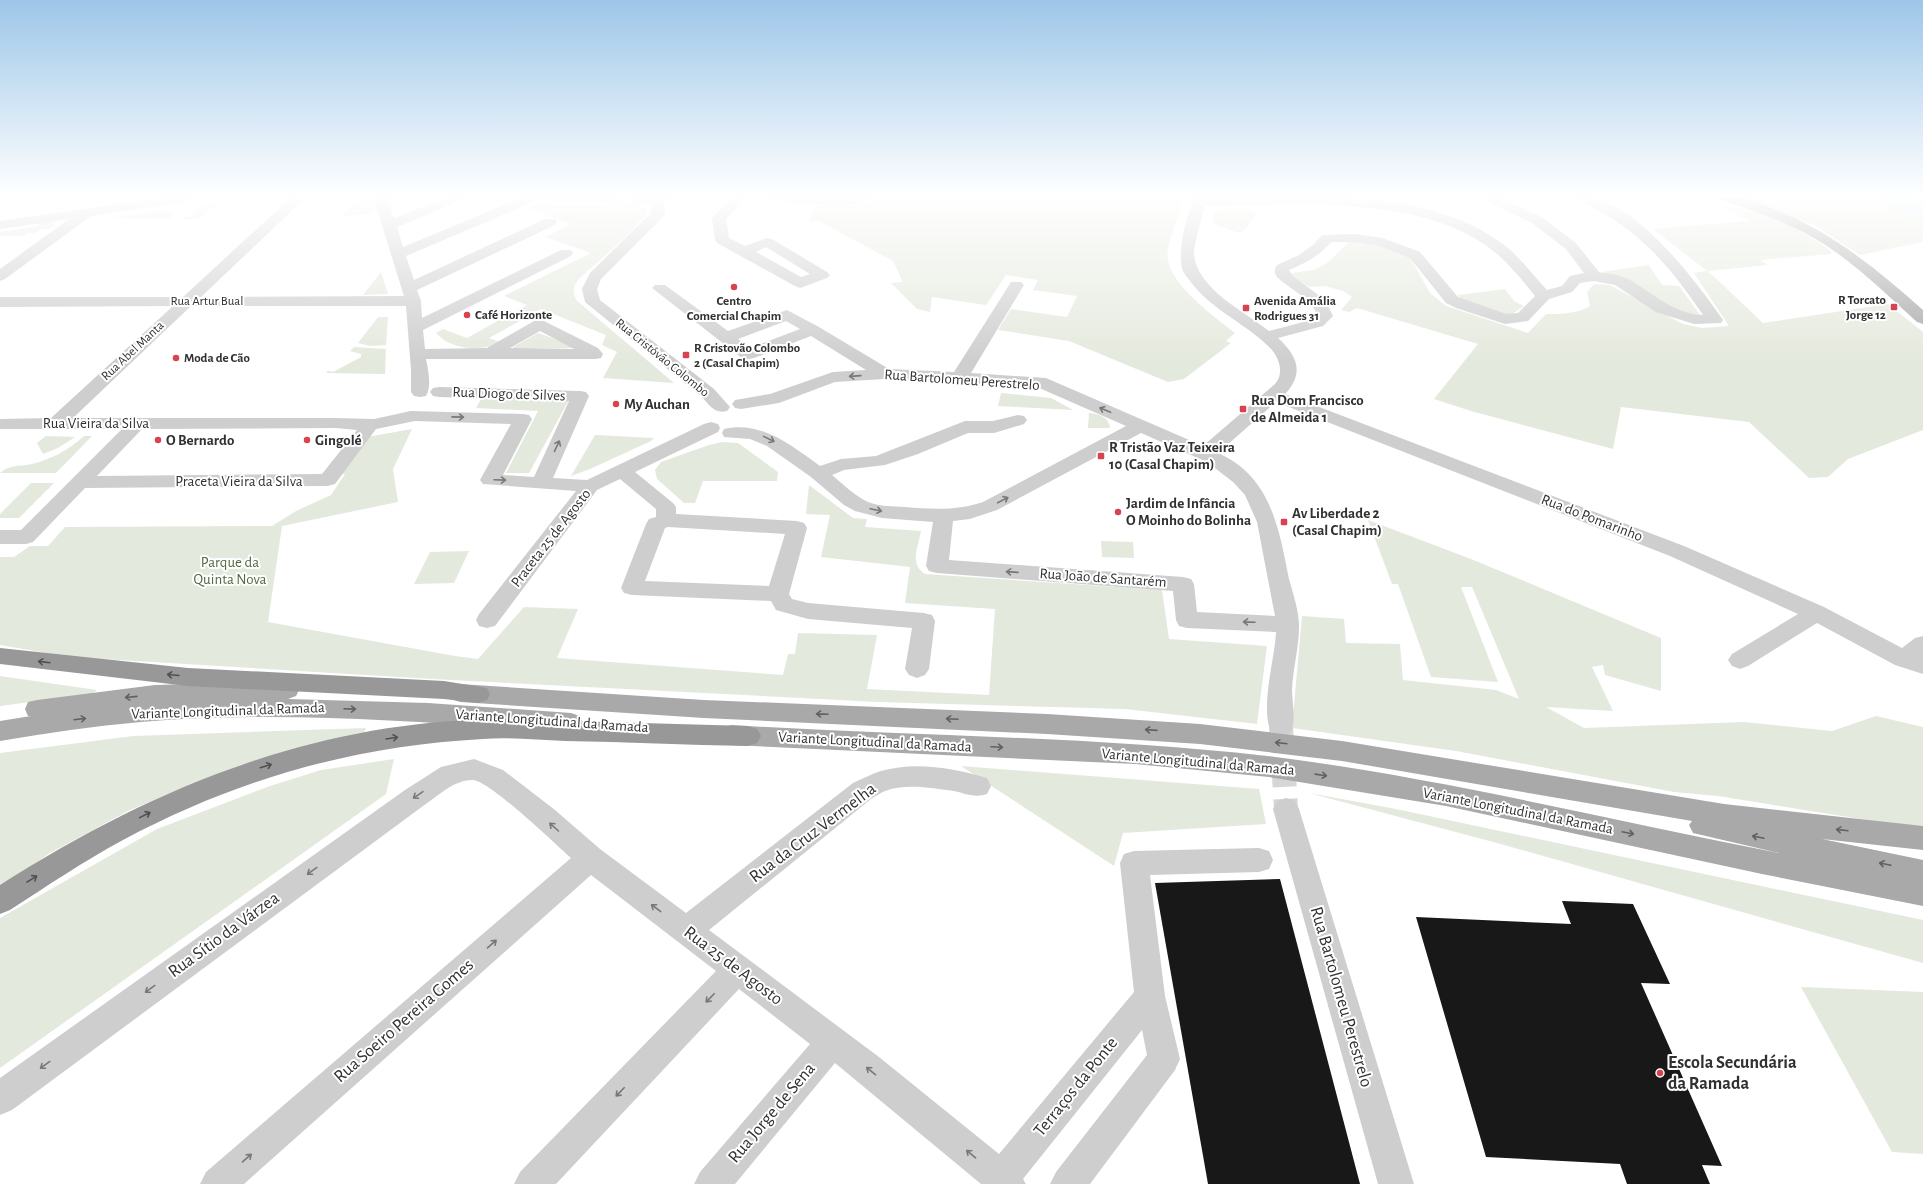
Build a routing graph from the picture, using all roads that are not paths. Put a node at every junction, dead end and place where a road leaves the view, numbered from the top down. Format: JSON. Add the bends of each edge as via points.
{"nodes":[{"id":1,"x":33,"y":252,"type":"edge"},
{"id":2,"x":238,"y":252,"type":"edge"},
{"id":3,"x":402,"y":252,"type":"edge"},
{"id":4,"x":492,"y":252,"type":"edge"},
{"id":5,"x":619,"y":252,"type":"edge"},
{"id":6,"x":1187,"y":252,"type":"edge"},
{"id":7,"x":1312,"y":252,"type":"edge"},
{"id":8,"x":1410,"y":252,"type":"edge"},
{"id":9,"x":1502,"y":252,"type":"edge"},
{"id":10,"x":1576,"y":252,"type":"edge"},
{"id":11,"x":1664,"y":252,"type":"edge"},
{"id":12,"x":1845,"y":252,"type":"edge"},
{"id":13,"x":566,"y":253,"type":"dead end"},
{"id":14,"x":398,"y":254,"type":"joint"},
{"id":15,"x":0,"y":276,"type":"edge"},
{"id":16,"x":1594,"y":276,"type":"junction"},
{"id":17,"x":1016,"y":285,"type":"dead end"},
{"id":18,"x":660,"y":288,"type":"dead end"},
{"id":19,"x":411,"y":294,"type":"junction"},
{"id":20,"x":1544,"y":296,"type":"junction"},
{"id":21,"x":186,"y":301,"type":"junction"},
{"id":22,"x":0,"y":302,"type":"edge"},
{"id":23,"x":1923,"y":319,"type":"edge"},
{"id":24,"x":415,"y":328,"type":"junction"},
{"id":25,"x":813,"y":330,"type":"junction"},
{"id":26,"x":1267,"y":336,"type":"junction"},
{"id":27,"x":726,"y":337,"type":"junction"},
{"id":28,"x":492,"y":352,"type":"junction"},
{"id":29,"x":417,"y":354,"type":"junction"},
{"id":30,"x":885,"y":374,"type":"junction"},
{"id":31,"x":960,"y":378,"type":"junction"},
{"id":32,"x":439,"y":392,"type":"junction"},
{"id":33,"x":1273,"y":395,"type":"junction"},
{"id":34,"x":741,"y":404,"type":"junction"},
{"id":35,"x":411,"y":405,"type":"junction"},
{"id":36,"x":721,"y":407,"type":"junction"},
{"id":37,"x":1018,"y":420,"type":"dead end"},
{"id":38,"x":336,"y":422,"type":"junction"},
{"id":39,"x":57,"y":423,"type":"junction"},
{"id":40,"x":138,"y":423,"type":"junction"},
{"id":41,"x":0,"y":424,"type":"edge"},
{"id":42,"x":369,"y":424,"type":"junction"},
{"id":43,"x":1140,"y":426,"type":"junction"},
{"id":44,"x":711,"y":428,"type":"junction"},
{"id":45,"x":731,"y":433,"type":"junction"},
{"id":46,"x":1205,"y":454,"type":"junction"},
{"id":47,"x":622,"y":471,"type":"junction"},
{"id":48,"x":818,"y":473,"type":"junction"},
{"id":49,"x":80,"y":482,"type":"junction"},
{"id":50,"x":541,"y":482,"type":"junction"},
{"id":51,"x":590,"y":486,"type":"junction"},
{"id":52,"x":944,"y":516,"type":"junction"},
{"id":53,"x":666,"y":520,"type":"junction"},
{"id":54,"x":0,"y":537,"type":"edge"},
{"id":55,"x":778,"y":594,"type":"junction"},
{"id":56,"x":1816,"y":613,"type":"junction"},
{"id":57,"x":487,"y":620,"type":"dead end"},
{"id":58,"x":1288,"y":624,"type":"junction"},
{"id":59,"x":1923,"y":644,"type":"edge"},
{"id":60,"x":0,"y":656,"type":"edge"},
{"id":61,"x":1740,"y":660,"type":"dead end"},
{"id":62,"x":1913,"y":662,"type":"edge"},
{"id":63,"x":917,"y":669,"type":"dead end"},
{"id":64,"x":478,"y":694,"type":"junction"},
{"id":65,"x":0,"y":715,"type":"edge"},
{"id":66,"x":1280,"y":727,"type":"tunnel mouth"},
{"id":67,"x":0,"y":731,"type":"edge"},
{"id":68,"x":748,"y":736,"type":"junction"},
{"id":69,"x":1389,"y":759,"type":"junction"},
{"id":70,"x":450,"y":774,"type":"joint"},
{"id":71,"x":978,"y":786,"type":"dead end"},
{"id":72,"x":1286,"y":809,"type":"tunnel mouth"},
{"id":73,"x":1923,"y":838,"type":"edge"},
{"id":74,"x":590,"y":858,"type":"junction"},
{"id":75,"x":1742,"y":858,"type":"junction"},
{"id":76,"x":1259,"y":860,"type":"dead end"},
{"id":77,"x":1923,"y":872,"type":"edge"},
{"id":78,"x":1923,"y":893,"type":"edge"},
{"id":79,"x":0,"y":901,"type":"edge"},
{"id":80,"x":1923,"y":903,"type":"edge"},
{"id":81,"x":687,"y":930,"type":"junction"},
{"id":82,"x":737,"y":970,"type":"junction"},
{"id":83,"x":1150,"y":996,"type":"junction"},
{"id":84,"x":832,"y":1041,"type":"junction"},
{"id":85,"x":0,"y":1098,"type":"edge"},
{"id":86,"x":1005,"y":1181,"type":"edge"},
{"id":87,"x":218,"y":1184,"type":"edge"},
{"id":88,"x":532,"y":1184,"type":"edge"},
{"id":89,"x":712,"y":1184,"type":"edge"},
{"id":90,"x":1068,"y":1184,"type":"edge"},
{"id":91,"x":1396,"y":1184,"type":"edge"}],
"edges":[{"from":1,"to":15,"type":"street"},
{"from":2,"to":21,"type":"street","name":"Rua Abel Manta"},
{"from":3,"to":14,"type":"street"},
{"from":4,"to":19,"type":"street"},
{"from":5,"to":36,"type":"street","name":"Rua Cristóvão Colombo","via":[[589,284],[593,302],[708,393]]},
{"from":6,"to":26,"type":"street","via":[[1186,260],[1192,274],[1218,301]]},
{"from":7,"to":26,"type":"street","via":[[1282,268],[1282,274],[1318,302],[1324,309],[1325,316],[1317,323]]},
{"from":8,"to":20,"type":"street","via":[[1423,263],[1452,300],[1462,306],[1505,318],[1522,318]]},
{"from":9,"to":20,"type":"street"},
{"from":10,"to":16,"type":"street"},
{"from":11,"to":16,"type":"street","via":[[1688,280],[1715,320],[1694,319],[1662,309],[1620,281]]},
{"from":12,"to":23,"type":"main road"},
{"from":13,"to":24,"type":"street"},
{"from":14,"to":19,"type":"street"},
{"from":16,"to":20,"type":"street","via":[[1575,279],[1567,289]]},
{"from":17,"to":31,"type":"street"},
{"from":18,"to":27,"type":"street"},
{"from":19,"to":21,"type":"street","name":"Rua Artur Bual"},
{"from":19,"to":24,"type":"street"},
{"from":21,"to":22,"type":"street","name":"Rua Artur Bual"},
{"from":21,"to":39,"type":"street","name":"Rua Abel Manta"},
{"from":24,"to":29,"type":"street"},
{"from":25,"to":27,"type":"street","via":[[787,314]]},
{"from":25,"to":27,"type":"street","via":[[748,354]]},
{"from":25,"to":30,"type":"street"},
{"from":26,"to":33,"type":"street","via":[[1286,354],[1290,366],[1288,378]]},
{"from":28,"to":28,"type":"street","via":[[587,354],[595,354],[540,324]]},
{"from":28,"to":29,"type":"street"},
{"from":29,"to":35,"type":"street","via":[[420,370]]},
{"from":30,"to":31,"type":"street","name":"Rua Bartolomeu Perestrelo"},
{"from":30,"to":34,"type":"street","name":"Rua Bartolomeu Perestrelo","one_way":true,"via":[[833,377],[773,399]]},
{"from":43,"to":31,"type":"street","name":"Rua Bartolomeu Perestrelo","one_way":true,"via":[[1040,382]]},
{"from":32,"to":35,"type":"street","name":"Rua Diogo de Silves"},
{"from":32,"to":35,"type":"street","name":"Rua Diogo de Silves","via":[[446,398],[442,407],[436,411]]},
{"from":50,"to":32,"type":"street","name":"Rua Diogo de Silves","one_way":true,"via":[[580,396]]},
{"from":33,"to":46,"type":"street"},
{"from":33,"to":56,"type":"street","name":"Rua do Pomarinho","via":[[1677,551]]},
{"from":34,"to":36,"type":"street"},
{"from":34,"to":45,"type":"street","via":[[754,408],[759,417],[758,421],[747,429]]},
{"from":35,"to":38,"type":"street","name":"Rua Vieira da Silva"},
{"from":35,"to":42,"type":"street","name":"Rua Vieira da Silva","via":[[393,422]]},
{"from":35,"to":50,"type":"street","name":"Rua Diogo de Silves","one_way":true,"via":[[523,419],[490,480]]},
{"from":36,"to":44,"type":"street","via":[[708,417],[707,423]]},
{"from":37,"to":48,"type":"street","via":[[994,427],[965,427],[878,461],[841,465]]},
{"from":38,"to":40,"type":"street","name":"Rua Vieira da Silva"},
{"from":38,"to":42,"type":"street","name":"Rua Vieira da Silva"},
{"from":39,"to":40,"type":"street","name":"Rua Vieira da Silva"},
{"from":39,"to":41,"type":"street","name":"Rua Vieira da Silva"},
{"from":40,"to":49,"type":"street"},
{"from":42,"to":49,"type":"street","name":"Praceta Vieira da Silva","via":[[368,430],[328,480]]},
{"from":43,"to":46,"type":"street","name":"Rua Bartolomeu Perestrelo"},
{"from":52,"to":43,"type":"street","one_way":true,"via":[[970,513],[990,506]]},
{"from":44,"to":45,"type":"street"},
{"from":44,"to":47,"type":"street","name":"Praceta 25 de Agosto"},
{"from":45,"to":48,"type":"street","one_way":true,"via":[[763,436]]},
{"from":46,"to":58,"type":"street","name":"Rua Bartolomeu Perestrelo","via":[[1233,470],[1253,490],[1263,509]]},
{"from":47,"to":51,"type":"street","name":"Praceta 25 de Agosto"},
{"from":47,"to":53,"type":"street","via":[[666,507]]},
{"from":48,"to":52,"type":"street","one_way":true,"via":[[862,508],[882,512]]},
{"from":49,"to":54,"type":"street","via":[[26,537]]},
{"from":50,"to":51,"type":"street","name":"Rua Diogo de Silves"},
{"from":51,"to":57,"type":"street","name":"Praceta 25 de Agosto"},
{"from":58,"to":52,"type":"street","name":"Rua João de Santarém","one_way":true,"via":[[1187,620],[1183,584],[937,566]]},
{"from":53,"to":55,"type":"street","via":[[797,528]]},
{"from":53,"to":55,"type":"street","via":[[656,524],[632,588]]},
{"from":55,"to":63,"type":"street","via":[[784,605],[808,611],[924,621]]},
{"from":56,"to":61,"type":"street"},
{"from":56,"to":62,"type":"street","name":"Rua do Pomarinho"},
{"from":58,"to":66,"type":"street","name":"Rua Bartolomeu Perestrelo","via":[[1280,688]]},
{"from":59,"to":62,"type":"street","name":"Rua do Pomarinho"},
{"from":64,"to":60,"type":"highway","one_way":true,"via":[[437,689],[188,677]]},
{"from":64,"to":65,"type":"main road","name":"Variante Longitudinal da Ramada","one_way":true,"via":[[315,690],[209,691],[155,694]]},
{"from":69,"to":64,"type":"main road","name":"Variante Longitudinal da Ramada","one_way":true,"via":[[1295,745],[1152,730],[727,710]]},
{"from":67,"to":68,"type":"main road","name":"Variante Longitudinal da Ramada","one_way":true,"via":[[53,722],[165,710],[314,707],[461,714]]},
{"from":68,"to":75,"type":"main road","name":"Variante Longitudinal da Ramada","one_way":true,"via":[[1157,756],[1270,767],[1487,804]]},
{"from":79,"to":68,"type":"highway","one_way":true,"via":[[88,845],[190,794],[243,773],[343,746],[399,737],[482,730],[527,729]]},
{"from":73,"to":69,"type":"main road","one_way":true,"via":[[1724,815]]},
{"from":77,"to":69,"type":"main road","one_way":true},
{"from":74,"to":70,"type":"street","name":"Rua 25 de Agosto","one_way":true,"via":[[494,777],[474,769]]},
{"from":70,"to":85,"type":"street","name":"Rua Sítio da Várzea","one_way":true,"via":[[366,831]]},
{"from":71,"to":81,"type":"street","name":"Rua da Cruz Vermelha","via":[[924,777],[882,781],[862,791]]},
{"from":72,"to":91,"type":"street","name":"Rua Bartolomeu Perestrelo"},
{"from":81,"to":74,"type":"street","name":"Rua 25 de Agosto","one_way":true},
{"from":87,"to":74,"type":"street","name":"Rua Soeiro Pereira Gomes","one_way":true},
{"from":75,"to":78,"type":"main road"},
{"from":75,"to":80,"type":"main road"},
{"from":76,"to":83,"type":"street","via":[[1134,863]]},
{"from":81,"to":82,"type":"street","name":"Rua 25 de Agosto"},
{"from":82,"to":84,"type":"street","name":"Rua 25 de Agosto"},
{"from":82,"to":88,"type":"street","one_way":true},
{"from":83,"to":86,"type":"street","name":"Terraços da Ponte"},
{"from":83,"to":90,"type":"street","via":[[1164,1059]]},
{"from":86,"to":84,"type":"street","name":"Rua 25 de Agosto","one_way":true},
{"from":84,"to":89,"type":"street","name":"Rua Jorge de Sena"}]}
